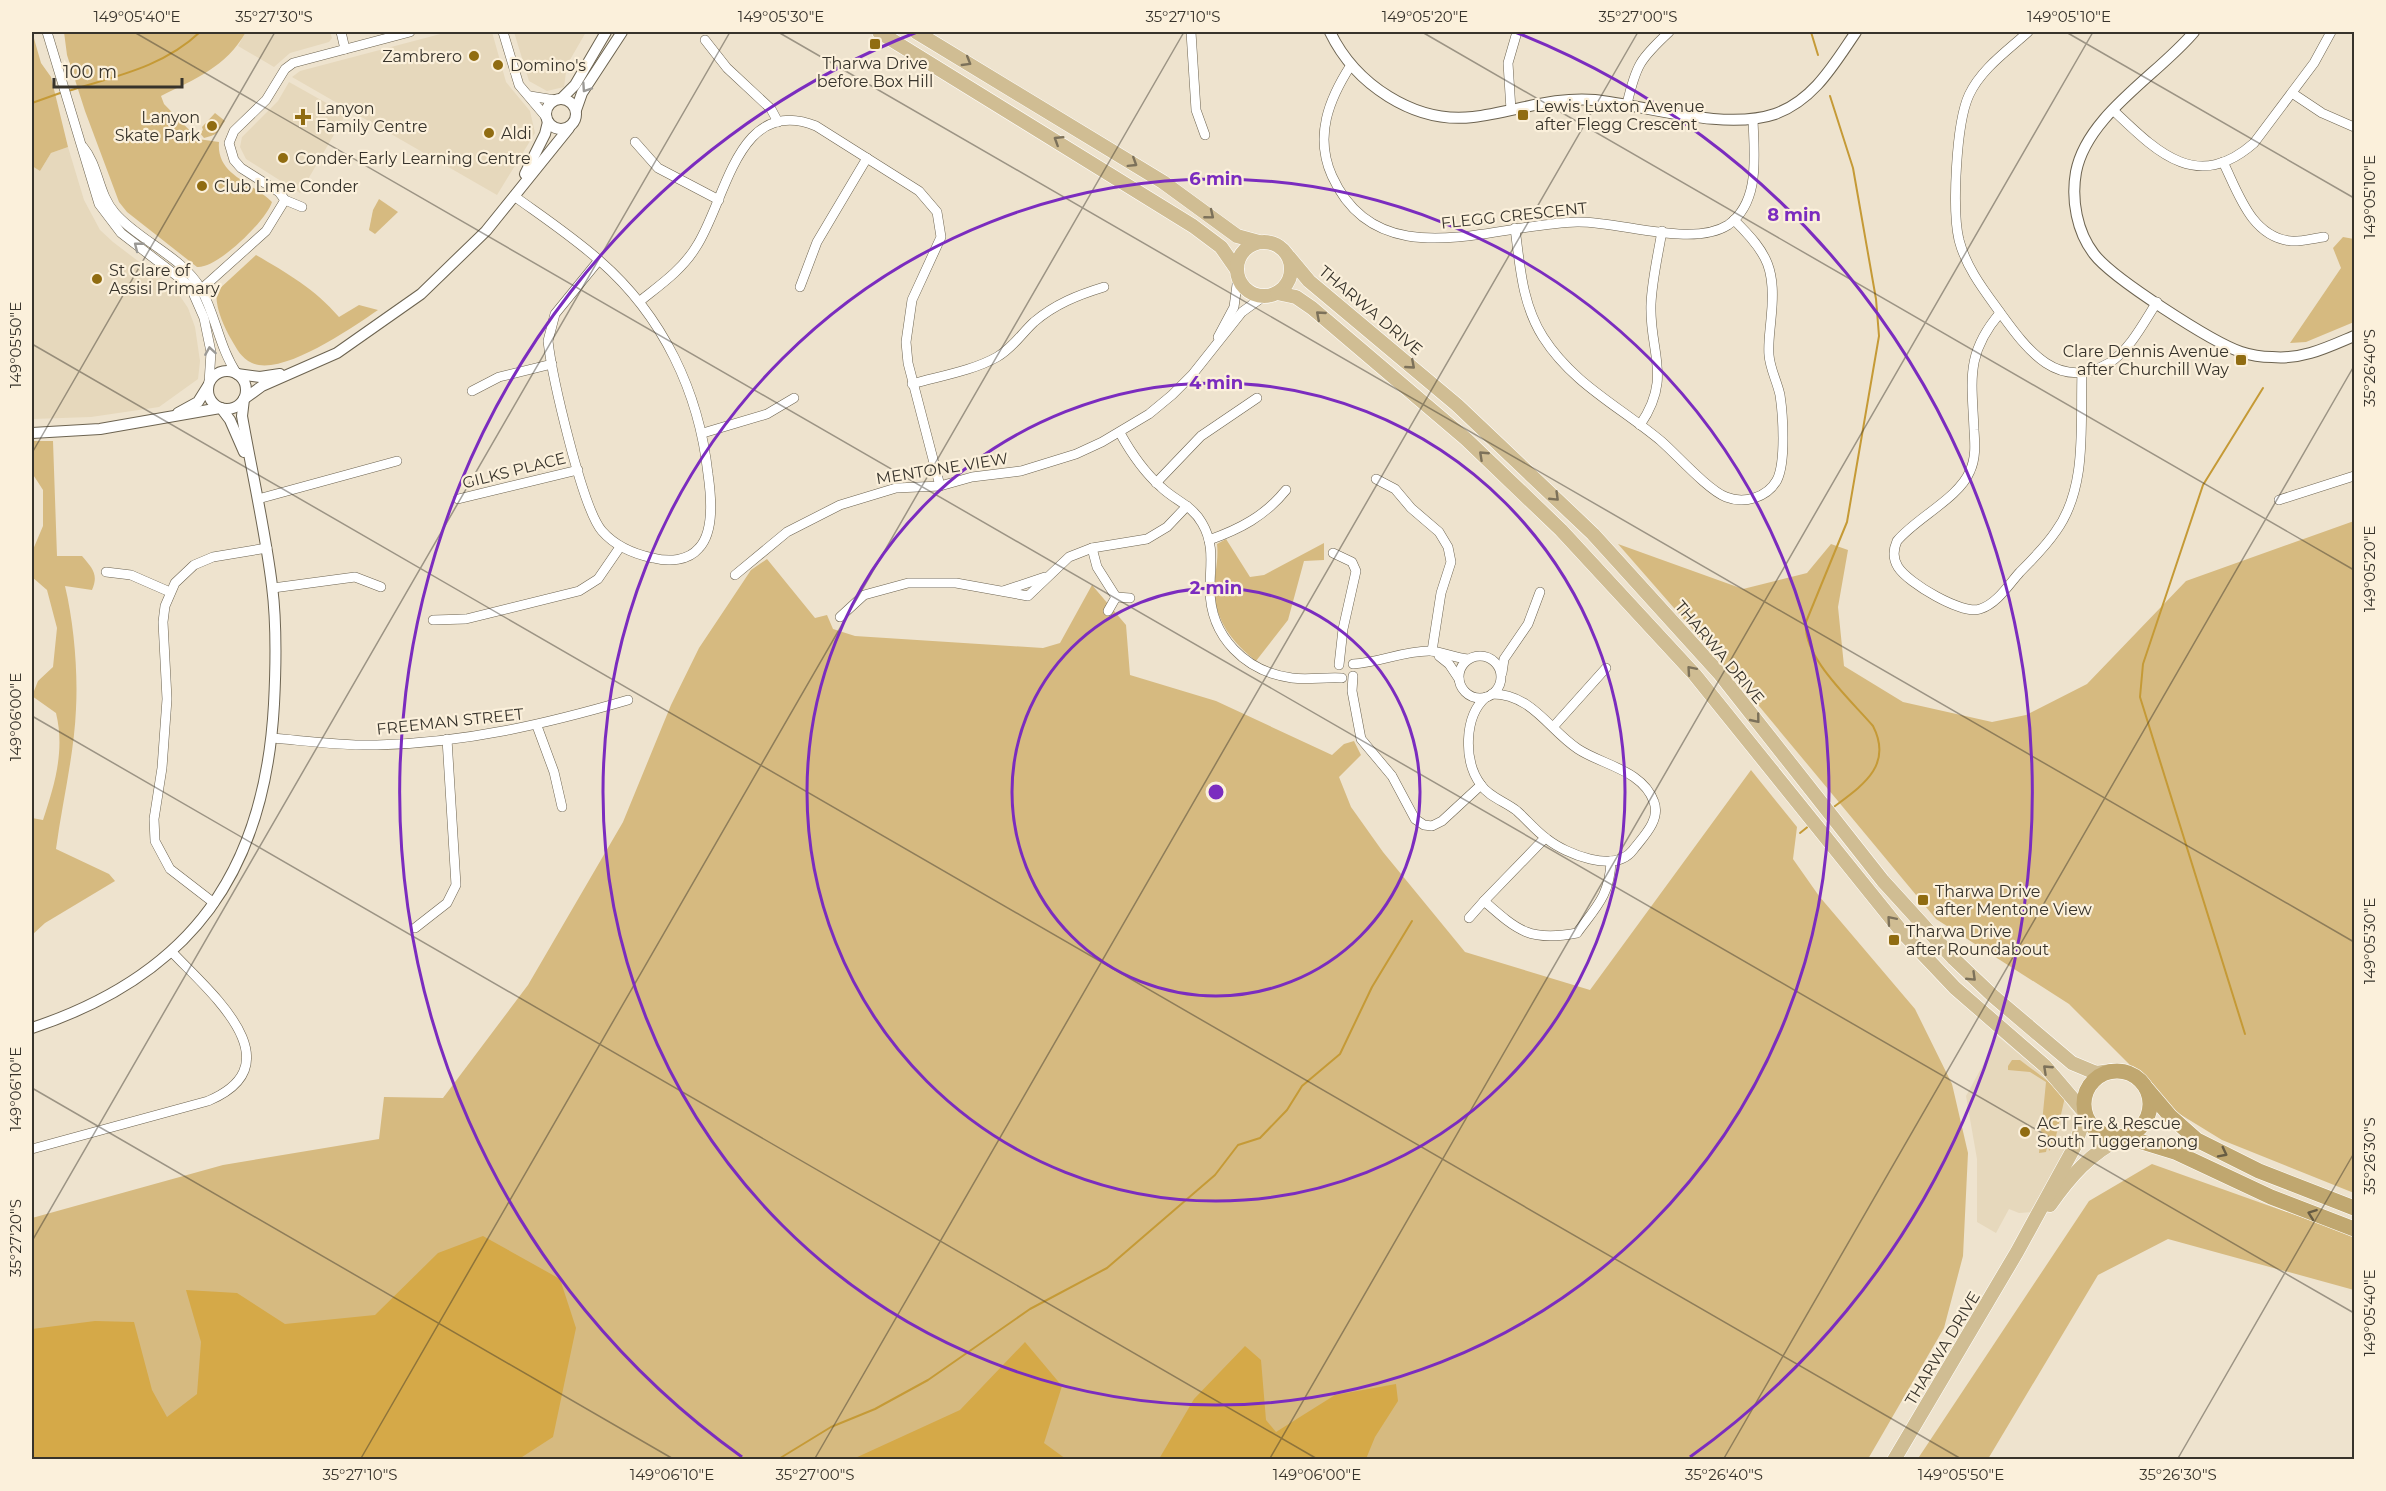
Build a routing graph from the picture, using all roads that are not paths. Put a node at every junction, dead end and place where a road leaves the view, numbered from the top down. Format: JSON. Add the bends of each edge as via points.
{"nodes":[{"id":1,"x":47,"y":32,"type":"edge"},
{"id":2,"x":341,"y":32,"type":"edge"},
{"id":3,"x":410,"y":32,"type":"edge"},
{"id":4,"x":503,"y":32,"type":"edge"},
{"id":5,"x":606,"y":32,"type":"edge"},
{"id":6,"x":622,"y":32,"type":"edge"},
{"id":7,"x":879,"y":32,"type":"edge"},
{"id":8,"x":916,"y":32,"type":"edge"},
{"id":9,"x":1191,"y":32,"type":"edge"},
{"id":10,"x":1330,"y":32,"type":"edge"},
{"id":11,"x":1517,"y":32,"type":"edge"},
{"id":12,"x":1669,"y":32,"type":"edge"},
{"id":13,"x":1856,"y":32,"type":"edge"},
{"id":14,"x":2028,"y":32,"type":"edge"},
{"id":15,"x":2193,"y":32,"type":"edge"},
{"id":16,"x":2331,"y":32,"type":"edge"},
{"id":17,"x":705,"y":40,"type":"dead end"},
{"id":18,"x":345,"y":49,"type":"junction"},
{"id":19,"x":1351,"y":65,"type":"junction"},
{"id":20,"x":2292,"y":93,"type":"junction"},
{"id":21,"x":530,"y":96,"type":"junction"},
{"id":22,"x":558,"y":100,"type":"junction"},
{"id":23,"x":1627,"y":104,"type":"junction"},
{"id":24,"x":576,"y":110,"type":"junction"},
{"id":25,"x":1511,"y":110,"type":"junction"},
{"id":26,"x":2114,"y":111,"type":"junction"},
{"id":27,"x":1753,"y":119,"type":"junction"},
{"id":28,"x":547,"y":120,"type":"junction"},
{"id":29,"x":778,"y":122,"type":"junction"},
{"id":30,"x":569,"y":128,"type":"junction"},
{"id":31,"x":2355,"y":128,"type":"edge"},
{"id":32,"x":1205,"y":135,"type":"dead end"},
{"id":33,"x":635,"y":142,"type":"dead end"},
{"id":34,"x":867,"y":158,"type":"junction"},
{"id":35,"x":2223,"y":162,"type":"junction"},
{"id":36,"x":516,"y":193,"type":"junction"},
{"id":37,"x":285,"y":200,"type":"junction"},
{"id":38,"x":719,"y":200,"type":"junction"},
{"id":39,"x":302,"y":207,"type":"dead end"},
{"id":40,"x":1734,"y":220,"type":"junction"},
{"id":41,"x":1515,"y":228,"type":"junction"},
{"id":42,"x":1662,"y":231,"type":"junction"},
{"id":43,"x":2324,"y":237,"type":"dead end"},
{"id":44,"x":1258,"y":242,"type":"junction"},
{"id":45,"x":1289,"y":256,"type":"junction"},
{"id":46,"x":599,"y":260,"type":"junction"},
{"id":47,"x":1238,"y":274,"type":"junction"},
{"id":48,"x":800,"y":287,"type":"dead end"},
{"id":49,"x":1104,"y":287,"type":"dead end"},
{"id":50,"x":198,"y":292,"type":"junction"},
{"id":51,"x":1271,"y":294,"type":"junction"},
{"id":52,"x":640,"y":302,"type":"junction"},
{"id":53,"x":2157,"y":302,"type":"junction"},
{"id":54,"x":2000,"y":313,"type":"junction"},
{"id":55,"x":2355,"y":336,"type":"edge"},
{"id":56,"x":1209,"y":352,"type":"junction"},
{"id":57,"x":552,"y":364,"type":"junction"},
{"id":58,"x":2082,"y":372,"type":"junction"},
{"id":59,"x":292,"y":373,"type":"junction"},
{"id":60,"x":237,"y":374,"type":"junction"},
{"id":61,"x":209,"y":384,"type":"junction"},
{"id":62,"x":912,"y":384,"type":"junction"},
{"id":63,"x":472,"y":391,"type":"dead end"},
{"id":64,"x":794,"y":398,"type":"dead end"},
{"id":65,"x":1257,"y":398,"type":"dead end"},
{"id":66,"x":244,"y":399,"type":"junction"},
{"id":67,"x":220,"y":408,"type":"junction"},
{"id":68,"x":170,"y":418,"type":"junction"},
{"id":69,"x":1640,"y":425,"type":"junction"},
{"id":70,"x":32,"y":433,"type":"edge"},
{"id":71,"x":703,"y":433,"type":"junction"},
{"id":72,"x":1120,"y":433,"type":"junction"},
{"id":73,"x":397,"y":460,"type":"dead end"},
{"id":74,"x":251,"y":469,"type":"junction"},
{"id":75,"x":578,"y":470,"type":"junction"},
{"id":76,"x":2355,"y":476,"type":"edge"},
{"id":77,"x":1376,"y":479,"type":"dead end"},
{"id":78,"x":1156,"y":483,"type":"junction"},
{"id":79,"x":940,"y":486,"type":"junction"},
{"id":80,"x":1286,"y":490,"type":"dead end"},
{"id":81,"x":258,"y":499,"type":"junction"},
{"id":82,"x":458,"y":499,"type":"dead end"},
{"id":83,"x":2279,"y":500,"type":"dead end"},
{"id":84,"x":1187,"y":506,"type":"junction"},
{"id":85,"x":1209,"y":540,"type":"junction"},
{"id":86,"x":620,"y":547,"type":"junction"},
{"id":87,"x":267,"y":548,"type":"junction"},
{"id":88,"x":1092,"y":548,"type":"junction"},
{"id":89,"x":1333,"y":553,"type":"dead end"},
{"id":90,"x":106,"y":572,"type":"dead end"},
{"id":91,"x":735,"y":575,"type":"dead end"},
{"id":92,"x":1045,"y":577,"type":"junction"},
{"id":93,"x":381,"y":587,"type":"dead end"},
{"id":94,"x":273,"y":588,"type":"junction"},
{"id":95,"x":1003,"y":591,"type":"junction"},
{"id":96,"x":170,"y":592,"type":"junction"},
{"id":97,"x":1540,"y":592,"type":"dead end"},
{"id":98,"x":1116,"y":597,"type":"junction"},
{"id":99,"x":1130,"y":598,"type":"dead end"},
{"id":100,"x":1108,"y":611,"type":"dead end"},
{"id":101,"x":840,"y":617,"type":"dead end"},
{"id":102,"x":433,"y":620,"type":"dead end"},
{"id":103,"x":1342,"y":646,"type":"junction"},
{"id":104,"x":1510,"y":648,"type":"junction"},
{"id":105,"x":1433,"y":652,"type":"junction"},
{"id":106,"x":1489,"y":657,"type":"junction"},
{"id":107,"x":1468,"y":659,"type":"junction"},
{"id":108,"x":1338,"y":666,"type":"junction"},
{"id":109,"x":1606,"y":668,"type":"dead end"},
{"id":110,"x":1349,"y":672,"type":"junction"},
{"id":111,"x":1319,"y":677,"type":"junction"},
{"id":112,"x":1502,"y":677,"type":"junction"},
{"id":113,"x":1459,"y":679,"type":"junction"},
{"id":114,"x":1467,"y":694,"type":"junction"},
{"id":115,"x":1489,"y":696,"type":"junction"},
{"id":116,"x":1514,"y":698,"type":"junction"},
{"id":117,"x":628,"y":700,"type":"dead end"},
{"id":118,"x":1471,"y":717,"type":"junction"},
{"id":119,"x":537,"y":726,"type":"junction"},
{"id":120,"x":1554,"y":726,"type":"junction"},
{"id":121,"x":273,"y":738,"type":"junction"},
{"id":122,"x":447,"y":739,"type":"junction"},
{"id":123,"x":1481,"y":785,"type":"junction"},
{"id":124,"x":562,"y":807,"type":"dead end"},
{"id":125,"x":1545,"y":838,"type":"junction"},
{"id":126,"x":1611,"y":861,"type":"junction"},
{"id":127,"x":1484,"y":901,"type":"junction"},
{"id":128,"x":214,"y":903,"type":"junction"},
{"id":129,"x":1469,"y":918,"type":"dead end"},
{"id":130,"x":415,"y":928,"type":"dead end"},
{"id":131,"x":171,"y":951,"type":"junction"},
{"id":132,"x":32,"y":1028,"type":"edge"},
{"id":133,"x":2111,"y":1071,"type":"junction"},
{"id":134,"x":2147,"y":1089,"type":"junction"},
{"id":135,"x":2085,"y":1114,"type":"junction"},
{"id":136,"x":2124,"y":1137,"type":"junction"},
{"id":137,"x":32,"y":1149,"type":"edge"},
{"id":138,"x":2355,"y":1208,"type":"edge"},
{"id":139,"x":2355,"y":1229,"type":"edge"},
{"id":140,"x":2017,"y":1252,"type":"junction"},
{"id":141,"x":1894,"y":1460,"type":"edge"}],
"edges":[{"from":1,"to":50,"type":"street","via":[[99,204],[121,233]]},
{"from":2,"to":18,"type":"street"},
{"from":3,"to":18,"type":"street"},
{"from":4,"to":21,"type":"street","via":[[516,79]]},
{"from":5,"to":22,"type":"street","via":[[575,85]]},
{"from":6,"to":24,"type":"street","one_way":true,"via":[[582,93]]},
{"from":47,"to":7,"type":"main road","one_way":true,"via":[[1221,247],[1193,226]]},
{"from":8,"to":44,"type":"main road","one_way":true,"via":[[1163,182],[1237,236]]},
{"from":9,"to":32,"type":"street","via":[[1196,110]]},
{"from":10,"to":19,"type":"street"},
{"from":11,"to":25,"type":"street","via":[[1508,63]]},
{"from":12,"to":23,"type":"street","via":[[1637,66]]},
{"from":13,"to":27,"type":"street","via":[[1808,94],[1783,111]]},
{"from":14,"to":54,"type":"street","via":[[1978,81],[1961,128],[1956,203],[1959,241],[1970,269]]},
{"from":15,"to":26,"type":"street"},
{"from":16,"to":20,"type":"street"},
{"from":17,"to":29,"type":"street","via":[[727,68],[771,109]]},
{"from":18,"to":37,"type":"street","via":[[293,63],[285,69],[266,100],[231,135],[234,160]]},
{"from":19,"to":25,"type":"street","via":[[1390,97],[1430,113],[1472,117]]},
{"from":19,"to":41,"type":"street","name":"FLEGG CRESCENT","via":[[1328,108],[1324,137],[1329,170],[1349,205],[1372,224],[1410,238]]},
{"from":20,"to":31,"type":"street"},
{"from":20,"to":35,"type":"street","via":[[2254,143]]},
{"from":21,"to":22,"type":"street"},
{"from":21,"to":28,"type":"street"},
{"from":22,"to":24,"type":"street","via":[[573,104]]},
{"from":22,"to":28,"type":"street","via":[[548,107]]},
{"from":23,"to":25,"type":"street","via":[[1565,101]]},
{"from":23,"to":27,"type":"street","via":[[1720,119]]},
{"from":24,"to":30,"type":"street","via":[[576,120]]},
{"from":26,"to":35,"type":"street","via":[[2150,146],[2169,158],[2196,166]]},
{"from":26,"to":53,"type":"street","via":[[2094,131],[2082,154],[2076,172],[2075,206],[2095,255],[2119,277]]},
{"from":27,"to":40,"type":"street","via":[[1752,189]]},
{"from":28,"to":30,"type":"street","via":[[557,129]]},
{"from":28,"to":36,"type":"street","via":[[546,134]]},
{"from":29,"to":34,"type":"street","via":[[810,123]]},
{"from":29,"to":38,"type":"street","via":[[765,126],[745,143]]},
{"from":30,"to":36,"type":"street"},
{"from":33,"to":38,"type":"street","via":[[658,168]]},
{"from":34,"to":48,"type":"street","via":[[825,226]]},
{"from":34,"to":62,"type":"street","via":[[919,191],[937,212],[941,224],[938,248],[916,291],[907,320],[906,352]]},
{"from":35,"to":43,"type":"street","via":[[2247,212],[2266,232],[2292,242]]},
{"from":36,"to":46,"type":"street"},
{"from":36,"to":59,"type":"street","via":[[455,263],[412,301],[337,353]]},
{"from":37,"to":39,"type":"street"},
{"from":37,"to":50,"type":"street","via":[[267,231]]},
{"from":38,"to":52,"type":"street","via":[[697,247]]},
{"from":40,"to":42,"type":"street","name":"FLEGG CRESCENT","via":[[1718,230],[1697,235]]},
{"from":40,"to":69,"type":"street","via":[[1763,251],[1773,280],[1769,350],[1782,416],[1778,478],[1754,499],[1729,498]]},
{"from":41,"to":42,"type":"street","name":"FLEGG CRESCENT","via":[[1602,222]]},
{"from":41,"to":69,"type":"street","via":[[1524,291],[1541,335],[1576,378]]},
{"from":42,"to":69,"type":"street","via":[[1651,304],[1658,381],[1654,400]]},
{"from":44,"to":45,"type":"main road","via":[[1276,244]]},
{"from":44,"to":47,"type":"main road","via":[[1242,252]]},
{"from":45,"to":51,"type":"main road","via":[[1288,281]]},
{"from":45,"to":133,"type":"main road","name":"THARWA DRIVE","one_way":true,"via":[[1308,280],[1457,405],[1593,534],[1719,673],[1911,913],[1993,996],[2072,1063],[2096,1073]]},
{"from":46,"to":52,"type":"street"},
{"from":46,"to":57,"type":"street","via":[[555,314],[548,341]]},
{"from":47,"to":51,"type":"main road","via":[[1248,291]]},
{"from":47,"to":56,"type":"street","name":"MENTONE VIEW","via":[[1234,307]]},
{"from":49,"to":62,"type":"street","via":[[1075,296],[1050,310],[996,358]]},
{"from":50,"to":60,"type":"street","via":[[226,358]]},
{"from":61,"to":50,"type":"street","one_way":true,"via":[[211,352]]},
{"from":51,"to":56,"type":"street","name":"MENTONE VIEW","via":[[1242,312]]},
{"from":135,"to":51,"type":"main road","name":"THARWA DRIVE","one_way":true,"via":[[2045,1066],[1916,948],[1695,675],[1561,530],[1466,439],[1312,308],[1296,297]]},
{"from":52,"to":71,"type":"street","via":[[683,374]]},
{"from":53,"to":55,"type":"street","via":[[2216,341],[2246,354],[2311,354]]},
{"from":53,"to":58,"type":"street","via":[[2120,355]]},
{"from":54,"to":58,"type":"street","via":[[2038,360],[2056,369]]},
{"from":54,"to":58,"type":"street","via":[[1982,336],[1974,359],[1975,450],[1971,470],[1960,486],[1897,542],[1895,562],[1906,577],[1954,606],[1979,610],[1991,604],[2045,546],[2067,513],[2077,484]]},
{"from":56,"to":72,"type":"street","name":"MENTONE VIEW","via":[[1172,395]]},
{"from":57,"to":63,"type":"street","via":[[499,378]]},
{"from":57,"to":75,"type":"street"},
{"from":59,"to":60,"type":"street","via":[[260,377]]},
{"from":59,"to":66,"type":"street"},
{"from":60,"to":61,"type":"street","via":[[222,372]]},
{"from":60,"to":66,"type":"street","via":[[245,385]]},
{"from":61,"to":67,"type":"street","via":[[211,400]]},
{"from":61,"to":68,"type":"street","via":[[198,402]]},
{"from":62,"to":79,"type":"street"},
{"from":64,"to":71,"type":"street","via":[[766,414]]},
{"from":65,"to":78,"type":"street","via":[[1201,436]]},
{"from":66,"to":67,"type":"street","via":[[232,409]]},
{"from":66,"to":74,"type":"street","via":[[242,416]]},
{"from":67,"to":68,"type":"street"},
{"from":67,"to":74,"type":"street","via":[[230,420]]},
{"from":68,"to":70,"type":"street","via":[[100,429]]},
{"from":71,"to":86,"type":"street","via":[[710,511],[708,532],[700,548],[687,558],[668,561]]},
{"from":72,"to":78,"type":"street"},
{"from":72,"to":79,"type":"street","name":"MENTONE VIEW","via":[[1048,464]]},
{"from":73,"to":81,"type":"street"},
{"from":74,"to":81,"type":"street"},
{"from":75,"to":82,"type":"street","name":"GILKS PLACE"},
{"from":75,"to":86,"type":"street","via":[[594,519]]},
{"from":76,"to":83,"type":"street"},
{"from":77,"to":105,"type":"street","via":[[1395,489],[1449,546],[1451,562],[1441,594]]},
{"from":78,"to":84,"type":"street"},
{"from":79,"to":91,"type":"street","name":"MENTONE VIEW","via":[[896,488],[840,505],[787,532]]},
{"from":80,"to":85,"type":"street","via":[[1272,508],[1236,530]]},
{"from":81,"to":87,"type":"street"},
{"from":84,"to":85,"type":"street","via":[[1201,521]]},
{"from":84,"to":88,"type":"street","via":[[1167,527],[1147,539]]},
{"from":85,"to":111,"type":"street","via":[[1211,604],[1219,630],[1230,646],[1250,665],[1269,673],[1294,679]]},
{"from":86,"to":102,"type":"street","via":[[598,579],[579,591],[466,619]]},
{"from":87,"to":94,"type":"street"},
{"from":87,"to":96,"type":"street","via":[[199,562],[182,574]]},
{"from":88,"to":92,"type":"street","via":[[1069,557]]},
{"from":88,"to":98,"type":"street","via":[[1097,567]]},
{"from":89,"to":103,"type":"street","via":[[1352,562],[1356,571]]},
{"from":90,"to":96,"type":"street","via":[[131,575]]},
{"from":92,"to":95,"type":"street"},
{"from":92,"to":95,"type":"street","via":[[1028,596]]},
{"from":93,"to":94,"type":"street","via":[[355,577]]},
{"from":94,"to":121,"type":"street"},
{"from":95,"to":101,"type":"street","via":[[944,582],[908,583],[864,595]]},
{"from":96,"to":128,"type":"street","via":[[163,622],[165,745],[153,826],[160,855],[170,869]]},
{"from":97,"to":104,"type":"street","via":[[1527,624]]},
{"from":98,"to":99,"type":"street"},
{"from":98,"to":100,"type":"street"},
{"from":103,"to":108,"type":"street"},
{"from":103,"to":110,"type":"street"},
{"from":104,"to":106,"type":"street"},
{"from":104,"to":112,"type":"street"},
{"from":105,"to":107,"type":"street"},
{"from":105,"to":110,"type":"street","via":[[1417,652]]},
{"from":105,"to":113,"type":"street","via":[[1449,664]]},
{"from":106,"to":107,"type":"street","via":[[1478,655]]},
{"from":106,"to":112,"type":"street","via":[[1498,664]]},
{"from":107,"to":113,"type":"street","via":[[1459,671]]},
{"from":108,"to":110,"type":"street"},
{"from":108,"to":110,"type":"street"},
{"from":108,"to":111,"type":"street"},
{"from":109,"to":120,"type":"street"},
{"from":110,"to":111,"type":"street"},
{"from":110,"to":123,"type":"street","via":[[1360,739],[1392,776],[1419,823],[1432,826],[1442,821]]},
{"from":112,"to":115,"type":"street"},
{"from":112,"to":116,"type":"street"},
{"from":113,"to":114,"type":"street"},
{"from":114,"to":115,"type":"street","via":[[1476,698]]},
{"from":114,"to":118,"type":"street"},
{"from":115,"to":116,"type":"street"},
{"from":115,"to":118,"type":"street"},
{"from":116,"to":120,"type":"street"},
{"from":117,"to":119,"type":"street","name":"FREEMAN STREET"},
{"from":118,"to":123,"type":"street","via":[[1468,739]]},
{"from":119,"to":122,"type":"street","name":"FREEMAN STREET"},
{"from":119,"to":124,"type":"street"},
{"from":120,"to":126,"type":"street","via":[[1578,749],[1632,776],[1654,801],[1655,818],[1651,826],[1630,854]]},
{"from":121,"to":122,"type":"street","name":"FREEMAN STREET","via":[[377,745]]},
{"from":121,"to":128,"type":"street","via":[[262,799],[248,842]]},
{"from":122,"to":130,"type":"street","via":[[456,885],[447,903]]},
{"from":123,"to":125,"type":"street"},
{"from":125,"to":126,"type":"street","via":[[1571,853]]},
{"from":125,"to":127,"type":"street"},
{"from":126,"to":127,"type":"street","via":[[1609,888],[1577,933],[1550,938],[1515,928]]},
{"from":127,"to":129,"type":"street"},
{"from":128,"to":131,"type":"street"},
{"from":131,"to":132,"type":"street","via":[[117,991],[86,1008]]},
{"from":131,"to":137,"type":"street","via":[[240,1028],[246,1059],[237,1082],[208,1101]]},
{"from":133,"to":134,"type":"highway","via":[[2132,1074]]},
{"from":133,"to":135,"type":"highway","via":[[2092,1082],[2086,1091]]},
{"from":134,"to":136,"type":"highway","via":[[2147,1118]]},
{"from":134,"to":138,"type":"highway","one_way":true,"via":[[2197,1140],[2259,1171]]},
{"from":135,"to":136,"type":"highway","via":[[2099,1133]]},
{"from":135,"to":140,"type":"main road","name":"THARWA DRIVE","via":[[2075,1146]]},
{"from":139,"to":136,"type":"highway","one_way":true,"via":[[2271,1197],[2175,1152]]},
{"from":136,"to":140,"type":"main road","name":"THARWA DRIVE","via":[[2108,1144],[2067,1181]]},
{"from":140,"to":141,"type":"main road","name":"THARWA DRIVE"}]}
